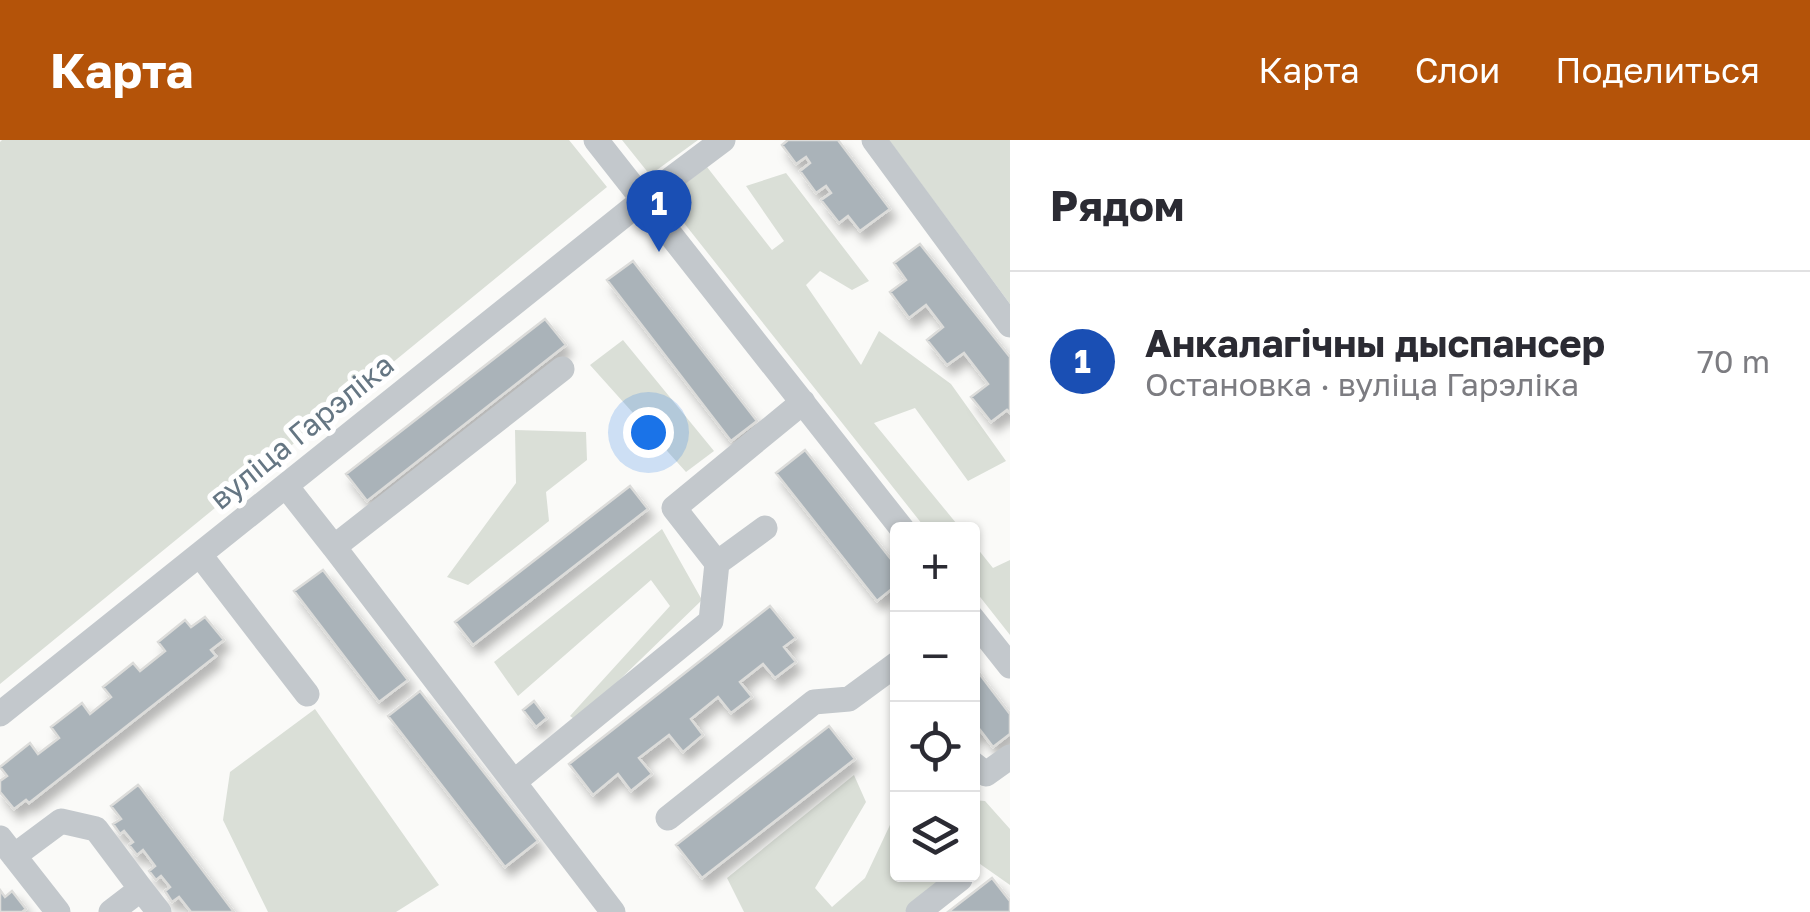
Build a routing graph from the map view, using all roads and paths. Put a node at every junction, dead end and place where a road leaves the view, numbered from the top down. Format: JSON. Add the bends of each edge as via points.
{"nodes":[{"id":1,"x":596,"y":140,"type":"edge"},
{"id":2,"x":723,"y":140,"type":"edge"},
{"id":3,"x":874,"y":140,"type":"edge"},
{"id":4,"x":643,"y":200,"type":"junction"},
{"id":5,"x":1010,"y":325,"type":"edge"},
{"id":6,"x":562,"y":369,"type":"dead end"},
{"id":7,"x":803,"y":402,"type":"junction"},
{"id":8,"x":286,"y":486,"type":"junction"},
{"id":9,"x":897,"y":522,"type":"edge"},
{"id":10,"x":765,"y":528,"type":"dead end"},
{"id":11,"x":334,"y":547,"type":"junction"},
{"id":12,"x":200,"y":555,"type":"junction"},
{"id":13,"x":717,"y":563,"type":"junction"},
{"id":14,"x":980,"y":628,"type":"edge"},
{"id":15,"x":1010,"y":666,"type":"edge"},
{"id":16,"x":890,"y":670,"type":"edge"},
{"id":17,"x":307,"y":694,"type":"dead end"},
{"id":18,"x":0,"y":714,"type":"edge"},
{"id":19,"x":1010,"y":757,"type":"edge"},
{"id":20,"x":980,"y":769,"type":"edge"},
{"id":21,"x":514,"y":782,"type":"junction"},
{"id":22,"x":668,"y":818,"type":"dead end"},
{"id":23,"x":7,"y":847,"type":"edge"},
{"id":24,"x":956,"y":882,"type":"edge"},
{"id":25,"x":141,"y":889,"type":"junction"},
{"id":26,"x":58,"y":912,"type":"edge"},
{"id":27,"x":111,"y":912,"type":"edge"},
{"id":28,"x":159,"y":912,"type":"edge"},
{"id":29,"x":613,"y":912,"type":"edge"},
{"id":30,"x":918,"y":912,"type":"edge"}],
"edges":[{"from":1,"to":4,"type":"street"},
{"from":2,"to":4,"type":"street","name":"вуліца Гарэліка"},
{"from":3,"to":5,"type":"street"},
{"from":4,"to":7,"type":"street"},
{"from":4,"to":8,"type":"street","name":"вуліца Гарэліка"},
{"from":6,"to":11,"type":"street"},
{"from":7,"to":9,"type":"street"},
{"from":7,"to":13,"type":"street","via":[[674,508]]},
{"from":8,"to":11,"type":"street"},
{"from":8,"to":12,"type":"street","name":"вуліца Гарэліка"},
{"from":10,"to":13,"type":"street"},
{"from":11,"to":21,"type":"street"},
{"from":12,"to":17,"type":"street"},
{"from":12,"to":18,"type":"street","name":"вуліца Гарэліка"},
{"from":13,"to":21,"type":"street","via":[[710,621]]},
{"from":14,"to":15,"type":"street"},
{"from":16,"to":22,"type":"street","via":[[849,699],[814,702]]},
{"from":19,"to":20,"type":"street","via":[[986,774]]},
{"from":21,"to":29,"type":"street"},
{"from":23,"to":25,"type":"street","via":[[61,820],[96,829]]},
{"from":23,"to":26,"type":"street"},
{"from":24,"to":30,"type":"street"},
{"from":25,"to":27,"type":"street"},
{"from":25,"to":28,"type":"street"}]}
